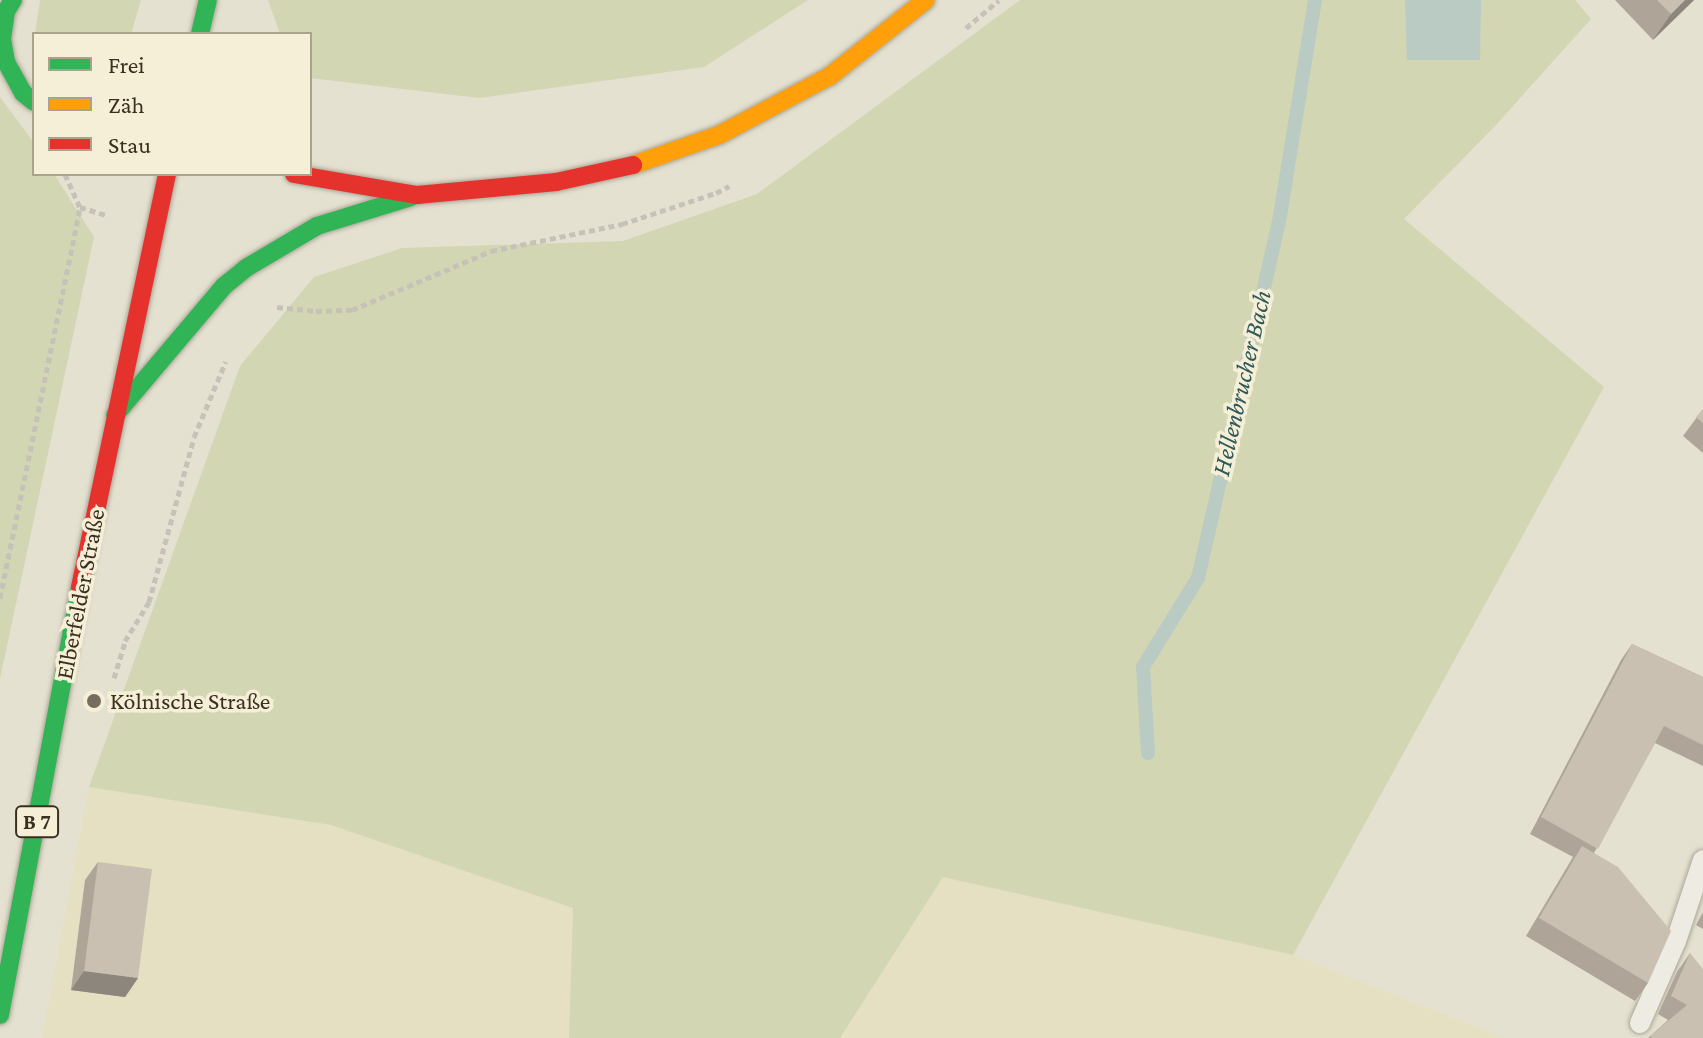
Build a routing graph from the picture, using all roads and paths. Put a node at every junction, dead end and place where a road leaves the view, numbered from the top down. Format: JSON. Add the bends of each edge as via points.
{"nodes":[{"id":1,"x":13,"y":0,"type":"edge"},
{"id":2,"x":208,"y":0,"type":"edge"},
{"id":3,"x":926,"y":0,"type":"edge"},
{"id":4,"x":200,"y":32,"type":"edge"},
{"id":5,"x":32,"y":100,"type":"edge"},
{"id":6,"x":66,"y":176,"type":"edge"},
{"id":7,"x":167,"y":176,"type":"edge"},
{"id":8,"x":306,"y":176,"type":"edge"},
{"id":9,"x":417,"y":195,"type":"junction"},
{"id":10,"x":228,"y":357,"type":"dead end"},
{"id":11,"x":115,"y":415,"type":"junction"},
{"id":12,"x":0,"y":598,"type":"edge"},
{"id":13,"x":149,"y":602,"type":"dead end"},
{"id":14,"x":1703,"y":860,"type":"edge"},
{"id":15,"x":0,"y":1015,"type":"edge"},
{"id":16,"x":1640,"y":1023,"type":"dead end"}],
"edges":[{"from":1,"to":5,"type":"street","via":[[2,39],[6,62]]},
{"from":2,"to":4,"type":"street"},
{"from":3,"to":9,"type":"street","via":[[830,76],[719,135],[613,170],[556,182]]},
{"from":6,"to":12,"type":"path","via":[[80,207]]},
{"from":7,"to":11,"type":"street","name":"Elberfelder Straße","number":"B 7"},
{"from":8,"to":9,"type":"street"},
{"from":9,"to":11,"type":"street","via":[[317,226],[246,268],[224,286]]},
{"from":10,"to":13,"type":"path","via":[[194,437]]},
{"from":11,"to":15,"type":"street","name":"Elberfelder Straße","number":"B 7"},
{"from":14,"to":16,"type":"lane","via":[[1676,941]]}]}
